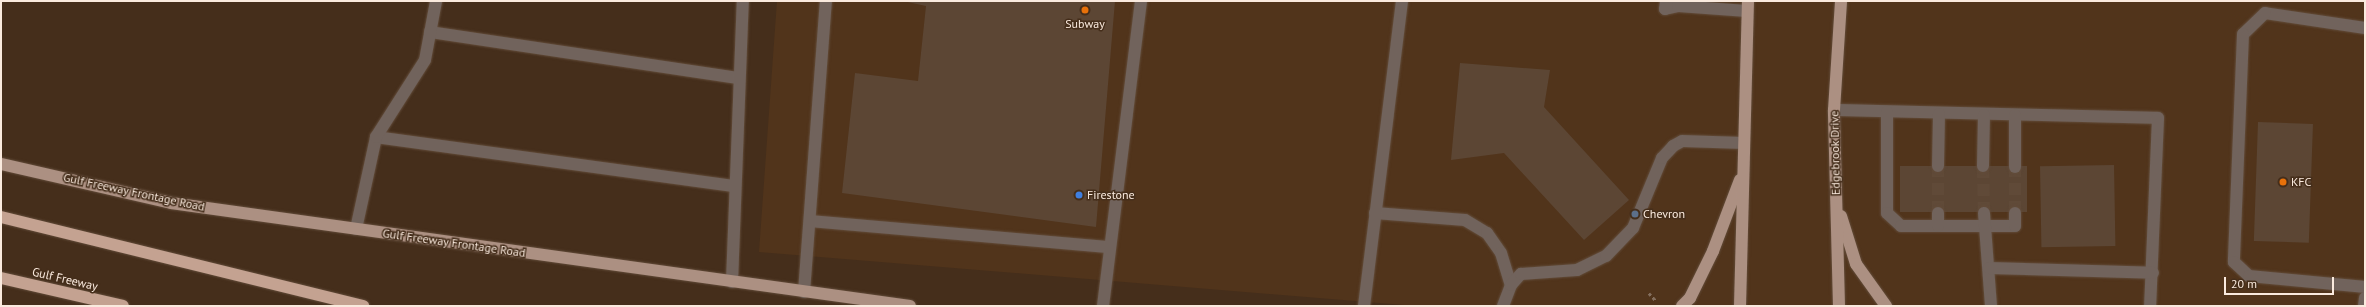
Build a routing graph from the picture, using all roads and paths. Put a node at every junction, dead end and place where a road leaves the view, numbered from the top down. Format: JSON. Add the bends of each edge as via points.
{"nodes":[{"id":1,"x":436,"y":1,"type":"edge"},
{"id":2,"x":743,"y":1,"type":"edge"},
{"id":3,"x":826,"y":1,"type":"edge"},
{"id":4,"x":1141,"y":1,"type":"edge"},
{"id":5,"x":1402,"y":1,"type":"edge"},
{"id":6,"x":1666,"y":1,"type":"edge"},
{"id":7,"x":1841,"y":1,"type":"edge"},
{"id":8,"x":1748,"y":6,"type":"edge"},
{"id":9,"x":2365,"y":28,"type":"edge"},
{"id":10,"x":430,"y":32,"type":"junction"},
{"id":11,"x":739,"y":78,"type":"junction"},
{"id":12,"x":1834,"y":110,"type":"junction"},
{"id":13,"x":1887,"y":112,"type":"junction"},
{"id":14,"x":1939,"y":114,"type":"junction"},
{"id":15,"x":1984,"y":115,"type":"junction"},
{"id":16,"x":2015,"y":116,"type":"junction"},
{"id":17,"x":376,"y":138,"type":"junction"},
{"id":18,"x":1744,"y":143,"type":"junction"},
{"id":19,"x":1,"y":164,"type":"edge"},
{"id":20,"x":1938,"y":166,"type":"tunnel mouth"},
{"id":21,"x":1983,"y":166,"type":"tunnel mouth"},
{"id":22,"x":2015,"y":167,"type":"tunnel mouth"},
{"id":23,"x":1743,"y":171,"type":"junction"},
{"id":24,"x":735,"y":186,"type":"junction"},
{"id":25,"x":1836,"y":201,"type":"junction"},
{"id":26,"x":1375,"y":213,"type":"junction"},
{"id":27,"x":1938,"y":213,"type":"tunnel mouth"},
{"id":28,"x":1984,"y":213,"type":"tunnel mouth"},
{"id":29,"x":2015,"y":213,"type":"tunnel mouth"},
{"id":30,"x":1,"y":216,"type":"edge"},
{"id":31,"x":810,"y":221,"type":"junction"},
{"id":32,"x":1938,"y":226,"type":"junction"},
{"id":33,"x":1985,"y":226,"type":"junction"},
{"id":34,"x":356,"y":229,"type":"junction"},
{"id":35,"x":1110,"y":247,"type":"junction"},
{"id":36,"x":1989,"y":268,"type":"junction"},
{"id":37,"x":2153,"y":273,"type":"junction"},
{"id":38,"x":1,"y":278,"type":"edge"},
{"id":39,"x":732,"y":282,"type":"junction"},
{"id":40,"x":1511,"y":285,"type":"junction"},
{"id":41,"x":2365,"y":287,"type":"edge"},
{"id":42,"x":804,"y":292,"type":"junction"},
{"id":43,"x":1649,"y":293,"type":"dead end"},
{"id":44,"x":2365,"y":298,"type":"edge"},
{"id":45,"x":1657,"y":302,"type":"dead end"},
{"id":46,"x":123,"y":306,"type":"edge"},
{"id":47,"x":363,"y":306,"type":"edge"},
{"id":48,"x":910,"y":306,"type":"edge"},
{"id":49,"x":1103,"y":306,"type":"edge"},
{"id":50,"x":1364,"y":306,"type":"edge"},
{"id":51,"x":1503,"y":306,"type":"edge"},
{"id":52,"x":1682,"y":306,"type":"edge"},
{"id":53,"x":1740,"y":306,"type":"edge"},
{"id":54,"x":1839,"y":306,"type":"edge"},
{"id":55,"x":1886,"y":306,"type":"edge"},
{"id":56,"x":1991,"y":306,"type":"edge"},
{"id":57,"x":2150,"y":306,"type":"edge"},
{"id":58,"x":2364,"y":306,"type":"edge"}],
"edges":[{"from":1,"to":10,"type":"lane"},
{"from":2,"to":11,"type":"lane"},
{"from":3,"to":31,"type":"lane"},
{"from":4,"to":35,"type":"lane"},
{"from":5,"to":26,"type":"lane"},
{"from":6,"to":8,"type":"lane","via":[[1665,9],[1678,6]]},
{"from":7,"to":12,"type":"main road","name":"Edgebrook Drive"},
{"from":8,"to":18,"type":"main road"},
{"from":9,"to":41,"type":"lane","via":[[2265,14],[2243,34],[2234,262],[2249,276]]},
{"from":10,"to":11,"type":"lane"},
{"from":10,"to":17,"type":"lane","via":[[425,60]]},
{"from":11,"to":24,"type":"lane"},
{"from":12,"to":13,"type":"lane"},
{"from":12,"to":25,"type":"main road","name":"Edgebrook Drive"},
{"from":13,"to":14,"type":"lane"},
{"from":13,"to":32,"type":"lane","via":[[1887,213],[1901,226]]},
{"from":14,"to":15,"type":"lane"},
{"from":14,"to":20,"type":"lane"},
{"from":15,"to":16,"type":"lane"},
{"from":15,"to":21,"type":"lane"},
{"from":16,"to":22,"type":"lane"},
{"from":16,"to":37,"type":"lane","via":[[2158,118]]},
{"from":17,"to":24,"type":"lane"},
{"from":17,"to":34,"type":"lane"},
{"from":18,"to":23,"type":"main road"},
{"from":18,"to":40,"type":"lane","via":[[1682,142],[1673,146],[1662,158],[1633,228],[1606,256],[1577,270],[1521,274]]},
{"from":19,"to":34,"type":"main road","name":"Gulf Freeway Frontage Road","via":[[171,202]]},
{"from":23,"to":52,"type":"main road","via":[[1713,251],[1690,298]]},
{"from":23,"to":53,"type":"main road"},
{"from":24,"to":39,"type":"lane"},
{"from":25,"to":54,"type":"main road","name":"Edgebrook Drive"},
{"from":25,"to":55,"type":"main road","via":[[1856,264]]},
{"from":26,"to":40,"type":"lane","via":[[1465,220],[1487,233],[1498,248]]},
{"from":26,"to":50,"type":"lane"},
{"from":27,"to":32,"type":"lane"},
{"from":28,"to":33,"type":"lane"},
{"from":29,"to":33,"type":"lane","via":[[2015,226]]},
{"from":30,"to":47,"type":"highway"},
{"from":31,"to":35,"type":"lane"},
{"from":31,"to":42,"type":"lane"},
{"from":32,"to":33,"type":"lane"},
{"from":33,"to":36,"type":"lane"},
{"from":34,"to":39,"type":"main road","name":"Gulf Freeway Frontage Road"},
{"from":35,"to":49,"type":"lane"},
{"from":36,"to":37,"type":"lane"},
{"from":36,"to":56,"type":"lane"},
{"from":37,"to":57,"type":"lane"},
{"from":38,"to":46,"type":"highway","name":"Gulf Freeway"},
{"from":39,"to":42,"type":"main road","name":"Gulf Freeway Frontage Road"},
{"from":40,"to":51,"type":"lane"},
{"from":42,"to":48,"type":"main road","name":"Gulf Freeway Frontage Road"},
{"from":43,"to":45,"type":"path"},
{"from":44,"to":58,"type":"lane"}]}
